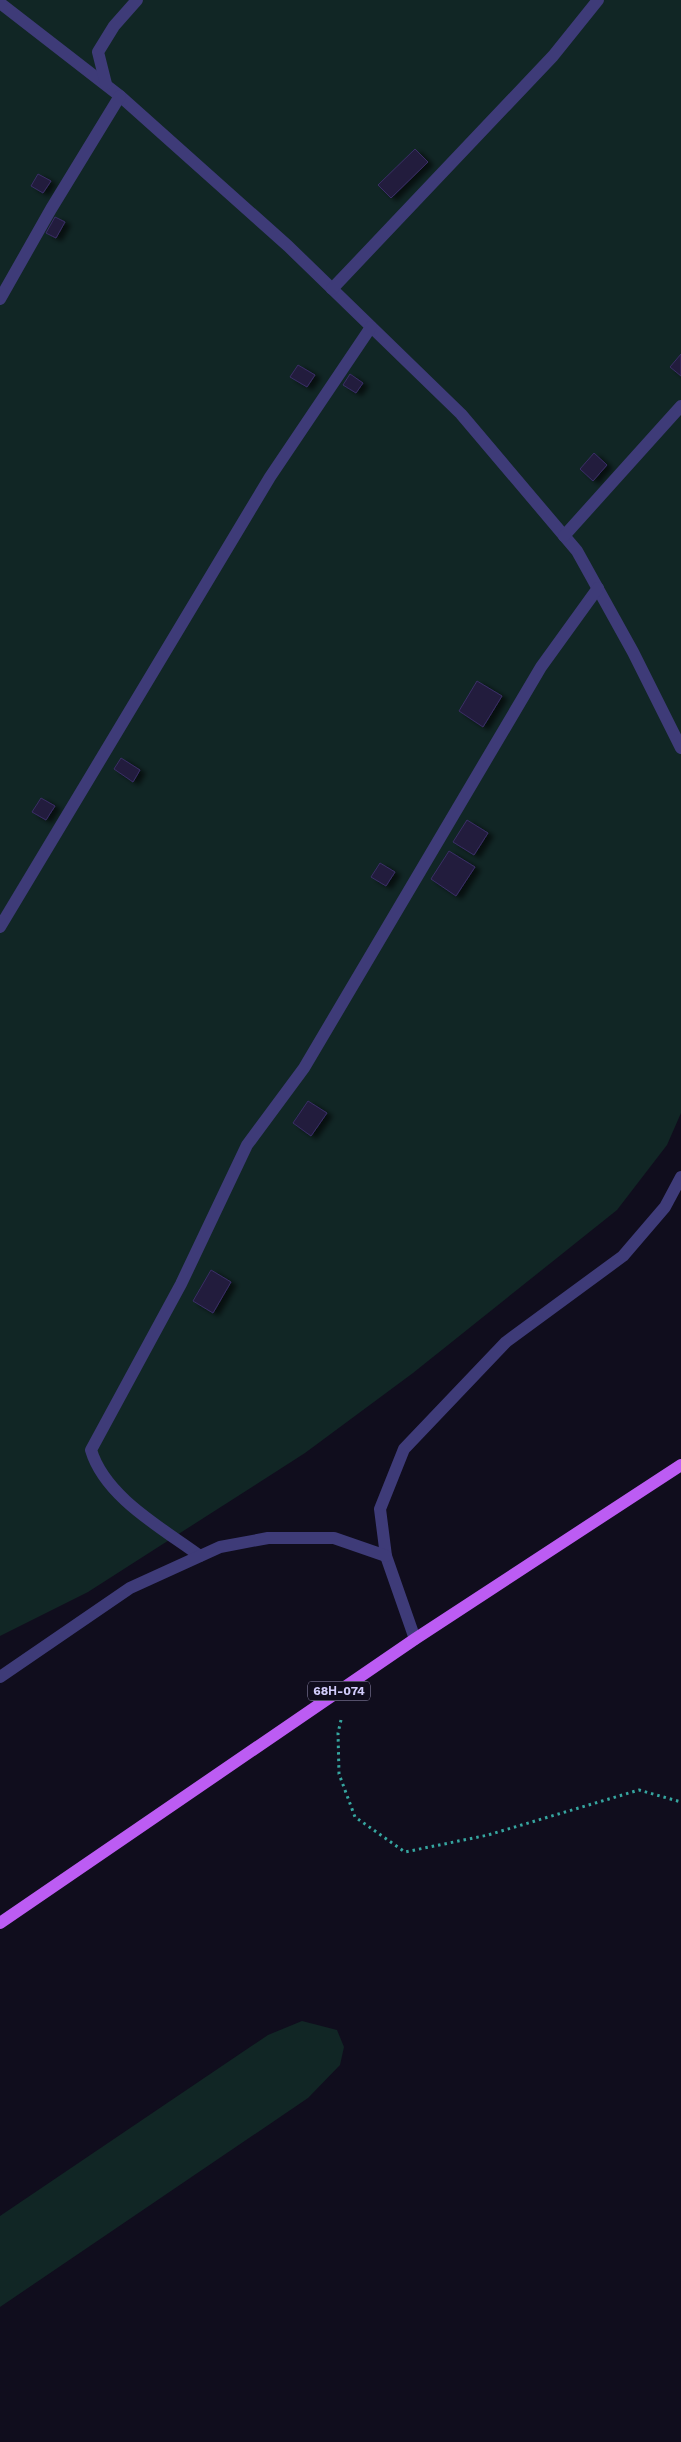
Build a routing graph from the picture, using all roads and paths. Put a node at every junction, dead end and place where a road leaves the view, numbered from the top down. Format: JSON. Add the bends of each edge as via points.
{"nodes":[{"id":1,"x":137,"y":0,"type":"edge"},
{"id":2,"x":598,"y":0,"type":"edge"},
{"id":3,"x":0,"y":3,"type":"edge"},
{"id":4,"x":106,"y":84,"type":"junction"},
{"id":5,"x":120,"y":96,"type":"junction"},
{"id":6,"x":332,"y":289,"type":"junction"},
{"id":7,"x":0,"y":299,"type":"edge"},
{"id":8,"x":371,"y":327,"type":"junction"},
{"id":9,"x":681,"y":406,"type":"edge"},
{"id":10,"x":564,"y":536,"type":"junction"},
{"id":11,"x":598,"y":588,"type":"junction"},
{"id":12,"x":681,"y":748,"type":"edge"},
{"id":13,"x":0,"y":927,"type":"edge"},
{"id":14,"x":681,"y":1177,"type":"edge"},
{"id":15,"x":681,"y":1465,"type":"edge"},
{"id":16,"x":200,"y":1556,"type":"junction"},
{"id":17,"x":386,"y":1556,"type":"junction"},
{"id":18,"x":415,"y":1639,"type":"junction"},
{"id":19,"x":0,"y":1676,"type":"edge"},
{"id":20,"x":351,"y":1683,"type":"junction"},
{"id":21,"x":681,"y":1802,"type":"edge"},
{"id":22,"x":0,"y":1923,"type":"edge"}],
"edges":[{"from":1,"to":4,"type":"lane","via":[[114,26],[98,52]]},
{"from":2,"to":6,"type":"lane","via":[[553,56]]},
{"from":3,"to":4,"type":"lane"},
{"from":4,"to":5,"type":"lane"},
{"from":5,"to":6,"type":"lane"},
{"from":5,"to":7,"type":"lane"},
{"from":6,"to":8,"type":"lane"},
{"from":8,"to":10,"type":"lane","via":[[461,414]]},
{"from":8,"to":13,"type":"lane","via":[[270,477]]},
{"from":9,"to":10,"type":"lane"},
{"from":10,"to":11,"type":"lane","via":[[577,551]]},
{"from":11,"to":12,"type":"lane"},
{"from":11,"to":16,"type":"lane","via":[[541,667],[304,1068],[247,1145],[181,1284],[91,1450],[96,1466],[118,1495]]},
{"from":14,"to":17,"type":"lane","via":[[665,1207],[624,1256],[506,1342],[404,1449],[380,1509]]},
{"from":15,"to":18,"type":"main road","number":"68Н-074"},
{"from":16,"to":17,"type":"lane","via":[[220,1547],[268,1538],[334,1538]]},
{"from":16,"to":19,"type":"lane","via":[[130,1588]]},
{"from":17,"to":18,"type":"lane"},
{"from":18,"to":20,"type":"main road","number":"68Н-074"},
{"from":20,"to":21,"type":"path","via":[[338,1733],[339,1774],[355,1818],[405,1852],[488,1835],[639,1790]]},
{"from":20,"to":22,"type":"main road","number":"68Н-074"}]}
